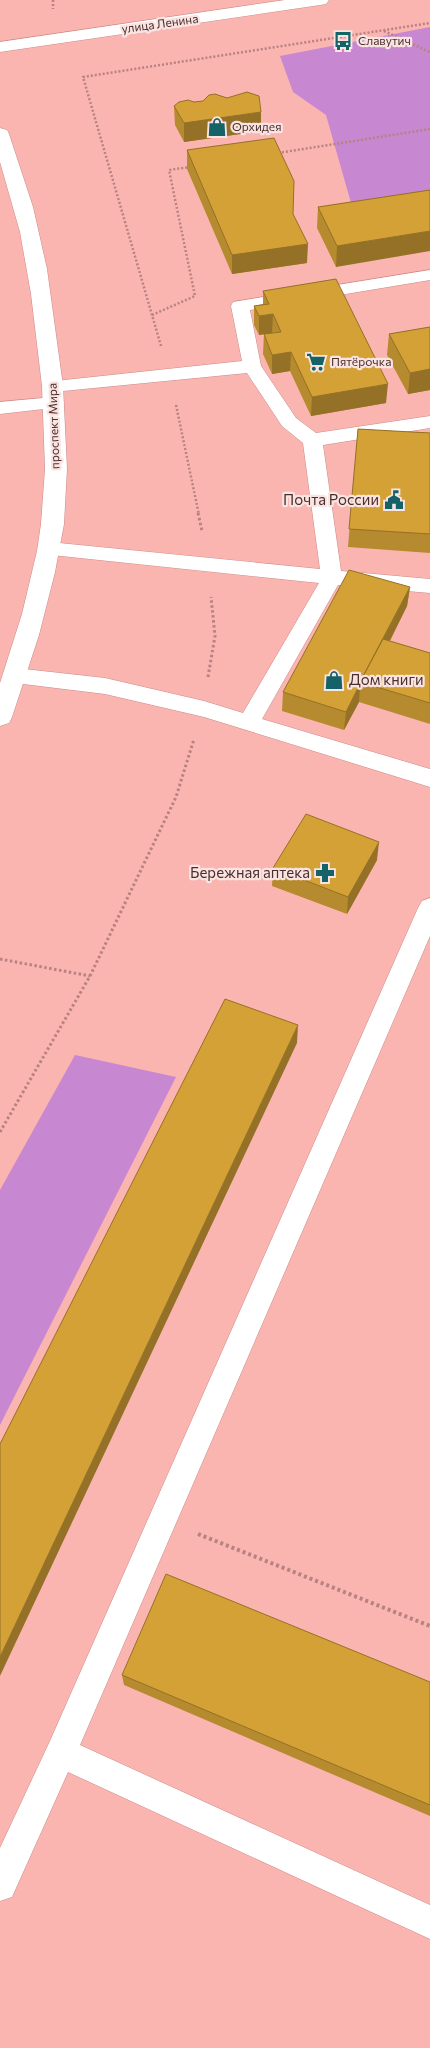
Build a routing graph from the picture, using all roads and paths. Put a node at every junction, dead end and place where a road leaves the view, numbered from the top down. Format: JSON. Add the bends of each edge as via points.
{"nodes":[{"id":1,"x":53,"y":0,"type":"edge"},
{"id":2,"x":320,"y":0,"type":"edge"},
{"id":3,"x":53,"y":9,"type":"dead end"},
{"id":4,"x":430,"y":23,"type":"edge"},
{"id":5,"x":383,"y":31,"type":"junction"},
{"id":6,"x":0,"y":47,"type":"edge"},
{"id":7,"x":430,"y":52,"type":"edge"},
{"id":8,"x":430,"y":129,"type":"edge"},
{"id":9,"x":0,"y":134,"type":"edge"},
{"id":10,"x":274,"y":154,"type":"edge"},
{"id":11,"x":198,"y":166,"type":"edge"},
{"id":12,"x":430,"y":275,"type":"edge"},
{"id":13,"x":152,"y":316,"type":"junction"},
{"id":14,"x":252,"y":366,"type":"junction"},
{"id":15,"x":170,"y":375,"type":"junction"},
{"id":16,"x":54,"y":394,"type":"junction"},
{"id":17,"x":0,"y":408,"type":"edge"},
{"id":18,"x":430,"y":422,"type":"edge"},
{"id":19,"x":312,"y":440,"type":"junction"},
{"id":20,"x":49,"y":549,"type":"junction"},
{"id":21,"x":208,"y":563,"type":"junction"},
{"id":22,"x":332,"y":578,"type":"junction"},
{"id":23,"x":430,"y":586,"type":"edge"},
{"id":24,"x":15,"y":676,"type":"junction"},
{"id":25,"x":204,"y":709,"type":"junction"},
{"id":26,"x":0,"y":717,"type":"edge"},
{"id":27,"x":249,"y":722,"type":"junction"},
{"id":28,"x":430,"y":778,"type":"edge"},
{"id":29,"x":430,"y":908,"type":"edge"},
{"id":30,"x":0,"y":959,"type":"edge"},
{"id":31,"x":90,"y":976,"type":"junction"},
{"id":32,"x":0,"y":1132,"type":"edge"},
{"id":33,"x":162,"y":1520,"type":"junction"},
{"id":34,"x":430,"y":1626,"type":"edge"},
{"id":35,"x":61,"y":1752,"type":"junction"},
{"id":36,"x":0,"y":1885,"type":"edge"},
{"id":37,"x":430,"y":1922,"type":"edge"}],
"edges":[{"from":1,"to":3,"type":"path"},
{"from":2,"to":6,"type":"main road","name":"улица Ленина"},
{"from":4,"to":5,"type":"path"},
{"from":5,"to":7,"type":"path"},
{"from":5,"to":13,"type":"path","via":[[83,77]]},
{"from":8,"to":10,"type":"path"},
{"from":9,"to":16,"type":"main road","name":"проспект Мира","via":[[31,233]]},
{"from":11,"to":13,"type":"path","via":[[169,170],[196,296]]},
{"from":12,"to":14,"type":"lane","via":[[240,306]]},
{"from":13,"to":15,"type":"path"},
{"from":14,"to":15,"type":"lane"},
{"from":14,"to":19,"type":"lane","via":[[289,422]]},
{"from":15,"to":16,"type":"lane"},
{"from":15,"to":21,"type":"path"},
{"from":16,"to":17,"type":"lane"},
{"from":16,"to":20,"type":"main road","name":"проспект Мира","via":[[56,484]]},
{"from":18,"to":19,"type":"lane"},
{"from":19,"to":22,"type":"lane"},
{"from":20,"to":21,"type":"lane"},
{"from":20,"to":24,"type":"main road","name":"проспект Мира"},
{"from":21,"to":22,"type":"lane"},
{"from":21,"to":25,"type":"path","via":[[214,636]]},
{"from":22,"to":23,"type":"lane"},
{"from":22,"to":27,"type":"lane"},
{"from":24,"to":25,"type":"lane","via":[[105,686]]},
{"from":24,"to":26,"type":"main road","name":"проспект Мира"},
{"from":25,"to":27,"type":"lane"},
{"from":25,"to":31,"type":"path","via":[[176,797]]},
{"from":27,"to":28,"type":"lane"},
{"from":29,"to":33,"type":"lane"},
{"from":30,"to":31,"type":"path"},
{"from":31,"to":32,"type":"path"},
{"from":33,"to":34,"type":"path"},
{"from":33,"to":35,"type":"lane"},
{"from":35,"to":36,"type":"lane"},
{"from":35,"to":37,"type":"lane"}]}
